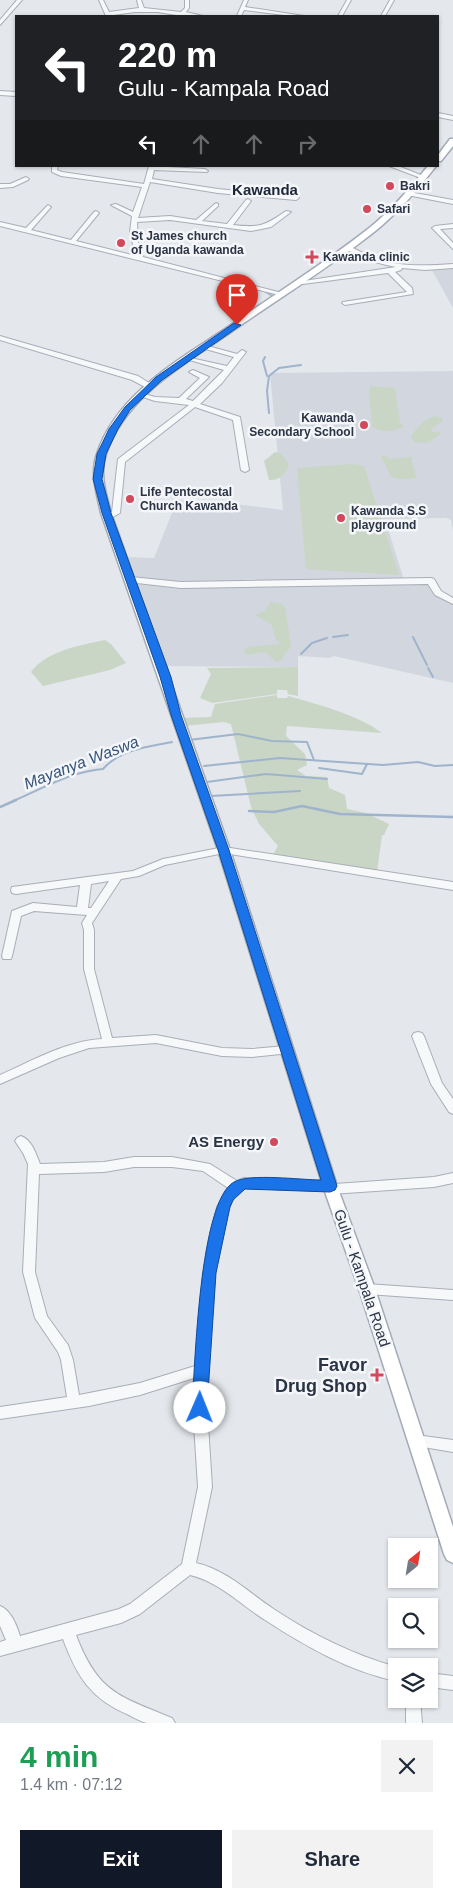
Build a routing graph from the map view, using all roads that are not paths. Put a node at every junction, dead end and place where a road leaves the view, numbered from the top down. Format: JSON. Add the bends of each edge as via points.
{"nodes":[{"id":1,"x":21,"y":0,"type":"edge"},
{"id":2,"x":101,"y":0,"type":"edge"},
{"id":3,"x":139,"y":0,"type":"edge"},
{"id":4,"x":187,"y":0,"type":"edge"},
{"id":5,"x":246,"y":0,"type":"edge"},
{"id":6,"x":349,"y":0,"type":"edge"},
{"id":7,"x":392,"y":0,"type":"edge"},
{"id":8,"x":242,"y":8,"type":"junction"},
{"id":9,"x":142,"y":10,"type":"junction"},
{"id":10,"x":182,"y":14,"type":"junction"},
{"id":11,"x":108,"y":15,"type":"edge"},
{"id":12,"x":191,"y":15,"type":"edge"},
{"id":13,"x":239,"y":15,"type":"edge"},
{"id":14,"x":293,"y":15,"type":"edge"},
{"id":15,"x":341,"y":15,"type":"edge"},
{"id":16,"x":384,"y":15,"type":"edge"},
{"id":17,"x":0,"y":23,"type":"edge"},
{"id":18,"x":0,"y":93,"type":"edge"},
{"id":19,"x":15,"y":94,"type":"edge"},
{"id":20,"x":439,"y":115,"type":"edge"},
{"id":21,"x":453,"y":118,"type":"edge"},
{"id":22,"x":453,"y":141,"type":"edge"},
{"id":23,"x":439,"y":158,"type":"edge"},
{"id":24,"x":55,"y":167,"type":"edge"},
{"id":25,"x":152,"y":167,"type":"edge"},
{"id":26,"x":395,"y":167,"type":"edge"},
{"id":27,"x":431,"y":167,"type":"edge"},
{"id":28,"x":205,"y":171,"type":"dead end"},
{"id":29,"x":423,"y":177,"type":"junction"},
{"id":30,"x":26,"y":179,"type":"dead end"},
{"id":31,"x":147,"y":183,"type":"junction"},
{"id":32,"x":0,"y":186,"type":"edge"},
{"id":33,"x":409,"y":194,"type":"junction"},
{"id":34,"x":296,"y":198,"type":"dead end"},
{"id":35,"x":248,"y":202,"type":"dead end"},
{"id":36,"x":453,"y":202,"type":"edge"},
{"id":37,"x":114,"y":205,"type":"dead end"},
{"id":38,"x":216,"y":205,"type":"dead end"},
{"id":39,"x":48,"y":208,"type":"dead end"},
{"id":40,"x":288,"y":212,"type":"dead end"},
{"id":41,"x":96,"y":213,"type":"dead end"},
{"id":42,"x":134,"y":218,"type":"junction"},
{"id":43,"x":198,"y":222,"type":"junction"},
{"id":44,"x":0,"y":224,"type":"edge"},
{"id":45,"x":230,"y":226,"type":"junction"},
{"id":46,"x":453,"y":226,"type":"edge"},
{"id":47,"x":27,"y":231,"type":"junction"},
{"id":48,"x":72,"y":242,"type":"junction"},
{"id":49,"x":453,"y":247,"type":"edge"},
{"id":50,"x":348,"y":248,"type":"junction"},
{"id":51,"x":140,"y":259,"type":"junction"},
{"id":52,"x":453,"y":266,"type":"edge"},
{"id":53,"x":403,"y":268,"type":"junction"},
{"id":54,"x":390,"y":271,"type":"junction"},
{"id":55,"x":297,"y":284,"type":"junction"},
{"id":56,"x":283,"y":294,"type":"junction"},
{"id":57,"x":345,"y":303,"type":"dead end"},
{"id":58,"x":0,"y":338,"type":"edge"},
{"id":59,"x":204,"y":347,"type":"junction"},
{"id":60,"x":188,"y":358,"type":"junction"},
{"id":61,"x":228,"y":368,"type":"junction"},
{"id":62,"x":193,"y":372,"type":"dead end"},
{"id":63,"x":134,"y":378,"type":"junction"},
{"id":64,"x":154,"y":382,"type":"junction"},
{"id":65,"x":141,"y":395,"type":"junction"},
{"id":66,"x":180,"y":401,"type":"junction"},
{"id":67,"x":194,"y":404,"type":"junction"},
{"id":68,"x":245,"y":470,"type":"dead end"},
{"id":69,"x":108,"y":516,"type":"junction"},
{"id":70,"x":131,"y":580,"type":"junction"},
{"id":71,"x":453,"y":601,"type":"edge"},
{"id":72,"x":224,"y":850,"type":"junction"},
{"id":73,"x":117,"y":877,"type":"junction"},
{"id":74,"x":86,"y":881,"type":"junction"},
{"id":75,"x":453,"y":886,"type":"edge"},
{"id":76,"x":16,"y":890,"type":"dead end"},
{"id":77,"x":82,"y":911,"type":"junction"},
{"id":78,"x":94,"y":912,"type":"junction"},
{"id":79,"x":7,"y":956,"type":"dead end"},
{"id":80,"x":418,"y":1036,"type":"dead end"},
{"id":81,"x":108,"y":1042,"type":"junction"},
{"id":82,"x":286,"y":1050,"type":"junction"},
{"id":83,"x":0,"y":1080,"type":"edge"},
{"id":84,"x":453,"y":1109,"type":"edge"},
{"id":85,"x":21,"y":1141,"type":"dead end"},
{"id":86,"x":34,"y":1169,"type":"junction"},
{"id":87,"x":453,"y":1178,"type":"edge"},
{"id":88,"x":236,"y":1187,"type":"junction"},
{"id":89,"x":331,"y":1187,"type":"junction"},
{"id":90,"x":367,"y":1289,"type":"junction"},
{"id":91,"x":453,"y":1296,"type":"edge"},
{"id":92,"x":201,"y":1370,"type":"junction"},
{"id":93,"x":74,"y":1402,"type":"junction"},
{"id":94,"x":0,"y":1413,"type":"edge"},
{"id":95,"x":416,"y":1441,"type":"junction"},
{"id":96,"x":453,"y":1446,"type":"edge"},
{"id":97,"x":453,"y":1554,"type":"edge"},
{"id":98,"x":188,"y":1568,"type":"junction"},
{"id":99,"x":0,"y":1614,"type":"edge"},
{"id":100,"x":67,"y":1630,"type":"junction"},
{"id":101,"x":15,"y":1645,"type":"junction"},
{"id":102,"x":0,"y":1649,"type":"edge"},
{"id":103,"x":388,"y":1672,"type":"edge"},
{"id":104,"x":438,"y":1681,"type":"edge"},
{"id":105,"x":453,"y":1683,"type":"edge"},
{"id":106,"x":413,"y":1708,"type":"edge"},
{"id":107,"x":166,"y":1723,"type":"edge"},
{"id":108,"x":414,"y":1723,"type":"edge"}],
"edges":[{"from":1,"to":17,"type":"street"},
{"from":2,"to":11,"type":"street"},
{"from":3,"to":9,"type":"street"},
{"from":4,"to":10,"type":"street","via":[[188,8]]},
{"from":5,"to":8,"type":"street"},
{"from":6,"to":15,"type":"street"},
{"from":7,"to":16,"type":"street"},
{"from":8,"to":13,"type":"street"},
{"from":8,"to":14,"type":"street"},
{"from":9,"to":10,"type":"street"},
{"from":9,"to":11,"type":"street"},
{"from":10,"to":12,"type":"street"},
{"from":18,"to":19,"type":"street"},
{"from":20,"to":21,"type":"street"},
{"from":22,"to":23,"type":"main road"},
{"from":24,"to":31,"type":"street","via":[[54,171],[62,174]]},
{"from":25,"to":28,"type":"street"},
{"from":25,"to":31,"type":"street"},
{"from":26,"to":29,"type":"street"},
{"from":27,"to":29,"type":"main road","name":"Gulu - Kampala Road"},
{"from":29,"to":33,"type":"main road","name":"Gulu - Kampala Road"},
{"from":30,"to":32,"type":"street","via":[[11,186]]},
{"from":31,"to":34,"type":"street"},
{"from":31,"to":42,"type":"street"},
{"from":33,"to":36,"type":"street"},
{"from":33,"to":50,"type":"main road","name":"Gulu - Kampala Road"},
{"from":35,"to":45,"type":"street"},
{"from":37,"to":42,"type":"street"},
{"from":38,"to":43,"type":"street"},
{"from":39,"to":47,"type":"street"},
{"from":40,"to":45,"type":"street","via":[[277,222],[262,228]]},
{"from":41,"to":48,"type":"street"},
{"from":42,"to":43,"type":"street"},
{"from":42,"to":51,"type":"street","via":[[133,242]]},
{"from":43,"to":45,"type":"street"},
{"from":44,"to":47,"type":"street"},
{"from":46,"to":49,"type":"street","via":[[435,228]]},
{"from":47,"to":48,"type":"street"},
{"from":48,"to":51,"type":"street"},
{"from":50,"to":53,"type":"street"},
{"from":50,"to":55,"type":"main road","name":"Gulu - Kampala Road"},
{"from":51,"to":56,"type":"street"},
{"from":52,"to":53,"type":"street"},
{"from":53,"to":54,"type":"street"},
{"from":54,"to":55,"type":"street"},
{"from":54,"to":57,"type":"street","via":[[410,288],[409,294]]},
{"from":55,"to":56,"type":"main road","name":"Gulu - Kampala Road"},
{"from":56,"to":59,"type":"main road","name":"Gulu - Kampala Road"},
{"from":58,"to":63,"type":"street"},
{"from":59,"to":60,"type":"main road","name":"Gulu - Kampala Road"},
{"from":59,"to":61,"type":"street","via":[[239,354]]},
{"from":60,"to":61,"type":"street"},
{"from":60,"to":64,"type":"main road","name":"Gulu - Kampala Road"},
{"from":61,"to":67,"type":"street"},
{"from":62,"to":66,"type":"street","via":[[206,377]]},
{"from":63,"to":64,"type":"street"},
{"from":63,"to":64,"type":"street"},
{"from":64,"to":65,"type":"main road","name":"Gulu - Kampala Road"},
{"from":65,"to":66,"type":"street"},
{"from":65,"to":69,"type":"main road","name":"Gulu - Kampala Road","via":[[114,429],[101,454],[98,479]]},
{"from":66,"to":67,"type":"street"},
{"from":67,"to":68,"type":"street","via":[[237,419]]},
{"from":67,"to":69,"type":"street","via":[[121,461],[116,513]]},
{"from":69,"to":70,"type":"main road","name":"Gulu - Kampala Road"},
{"from":70,"to":71,"type":"street","via":[[181,585],[431,581],[438,593]]},
{"from":70,"to":72,"type":"main road","name":"Gulu - Kampala Road"},
{"from":72,"to":73,"type":"street","via":[[164,862],[135,874]]},
{"from":72,"to":75,"type":"street"},
{"from":72,"to":82,"type":"main road","name":"Gulu - Kampala Road"},
{"from":73,"to":74,"type":"street"},
{"from":73,"to":78,"type":"street"},
{"from":74,"to":76,"type":"street"},
{"from":74,"to":77,"type":"street"},
{"from":77,"to":78,"type":"street"},
{"from":77,"to":79,"type":"street","via":[[33,907],[16,914]]},
{"from":78,"to":81,"type":"street","via":[[87,924],[89,969]]},
{"from":80,"to":84,"type":"street","via":[[437,1084]]},
{"from":81,"to":82,"type":"street","via":[[156,1039],[222,1052]]},
{"from":81,"to":83,"type":"street","via":[[72,1048]]},
{"from":82,"to":89,"type":"main road","name":"Gulu - Kampala Road"},
{"from":85,"to":86,"type":"street","via":[[32,1158]]},
{"from":86,"to":88,"type":"street","via":[[172,1162],[206,1167]]},
{"from":86,"to":93,"type":"street","via":[[29,1272],[41,1318],[67,1360]]},
{"from":87,"to":89,"type":"street","via":[[434,1182]]},
{"from":88,"to":89,"type":"street","via":[[244,1183]]},
{"from":88,"to":92,"type":"street","via":[[223,1207],[214,1245]]},
{"from":89,"to":90,"type":"main road","name":"Gulu - Kampala Road"},
{"from":90,"to":91,"type":"street"},
{"from":90,"to":95,"type":"main road","name":"Gulu - Kampala Road"},
{"from":92,"to":93,"type":"street","via":[[140,1388]]},
{"from":92,"to":98,"type":"street","via":[[200,1429],[205,1487]]},
{"from":93,"to":94,"type":"street"},
{"from":95,"to":96,"type":"street"},
{"from":95,"to":97,"type":"main road","name":"Gulu - Kampala Road"},
{"from":98,"to":100,"type":"street","via":[[135,1609],[108,1620]]},
{"from":98,"to":103,"type":"street","via":[[207,1573],[227,1584],[267,1613],[337,1654]]},
{"from":99,"to":101,"type":"street","via":[[12,1630]]},
{"from":100,"to":101,"type":"street"},
{"from":100,"to":107,"type":"street","via":[[86,1677],[102,1694]]},
{"from":101,"to":102,"type":"street"},
{"from":104,"to":105,"type":"street"},
{"from":106,"to":108,"type":"street"}]}
